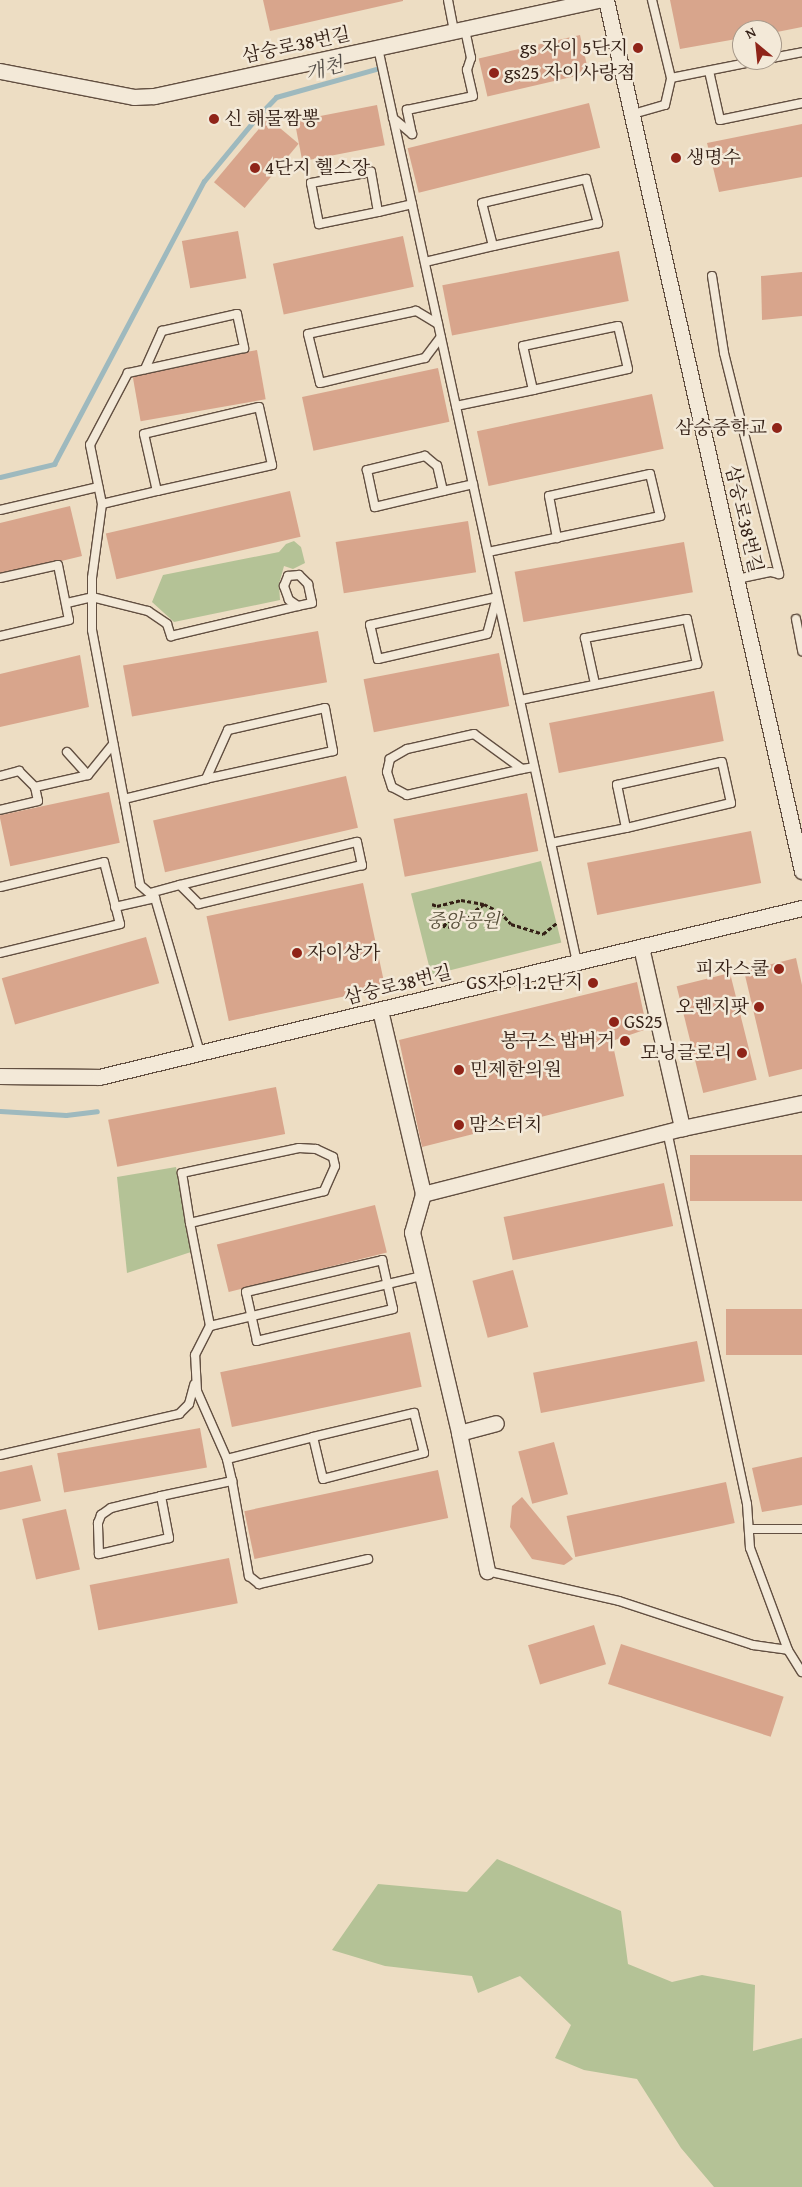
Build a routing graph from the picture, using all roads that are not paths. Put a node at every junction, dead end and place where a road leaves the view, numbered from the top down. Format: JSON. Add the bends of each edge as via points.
{"nodes":[{"id":1,"x":448,"y":0,"type":"edge"},
{"id":2,"x":599,"y":0,"type":"edge"},
{"id":3,"x":606,"y":0,"type":"edge"},
{"id":4,"x":652,"y":0,"type":"edge"},
{"id":5,"x":460,"y":30,"type":"junction"},
{"id":6,"x":378,"y":48,"type":"junction"},
{"id":7,"x":802,"y":52,"type":"edge"},
{"id":8,"x":782,"y":56,"type":"edge"},
{"id":9,"x":732,"y":66,"type":"edge"},
{"id":10,"x":0,"y":71,"type":"edge"},
{"id":11,"x":709,"y":71,"type":"junction"},
{"id":12,"x":671,"y":78,"type":"junction"},
{"id":13,"x":802,"y":103,"type":"edge"},
{"id":14,"x":633,"y":114,"type":"junction"},
{"id":15,"x":393,"y":118,"type":"junction"},
{"id":16,"x":412,"y":204,"type":"junction"},
{"id":17,"x":378,"y":212,"type":"junction"},
{"id":18,"x":493,"y":246,"type":"junction"},
{"id":19,"x":424,"y":262,"type":"junction"},
{"id":20,"x":712,"y":276,"type":"dead end"},
{"id":21,"x":438,"y":324,"type":"junction"},
{"id":22,"x":441,"y":337,"type":"junction"},
{"id":23,"x":145,"y":370,"type":"junction"},
{"id":24,"x":533,"y":390,"type":"junction"},
{"id":25,"x":456,"y":406,"type":"junction"},
{"id":26,"x":473,"y":484,"type":"junction"},
{"id":27,"x":98,"y":487,"type":"junction"},
{"id":28,"x":157,"y":491,"type":"junction"},
{"id":29,"x":443,"y":491,"type":"junction"},
{"id":30,"x":102,"y":504,"type":"junction"},
{"id":31,"x":0,"y":510,"type":"edge"},
{"id":32,"x":557,"y":538,"type":"junction"},
{"id":33,"x":488,"y":552,"type":"junction"},
{"id":34,"x":0,"y":578,"type":"edge"},
{"id":35,"x":736,"y":579,"type":"junction"},
{"id":36,"x":92,"y":597,"type":"junction"},
{"id":37,"x":497,"y":597,"type":"junction"},
{"id":38,"x":67,"y":603,"type":"junction"},
{"id":39,"x":298,"y":606,"type":"dead end"},
{"id":40,"x":796,"y":620,"type":"dead end"},
{"id":41,"x":0,"y":636,"type":"edge"},
{"id":42,"x":802,"y":651,"type":"edge"},
{"id":43,"x":595,"y":684,"type":"junction"},
{"id":44,"x":520,"y":700,"type":"junction"},
{"id":45,"x":113,"y":744,"type":"junction"},
{"id":46,"x":67,"y":752,"type":"dead end"},
{"id":47,"x":534,"y":766,"type":"junction"},
{"id":48,"x":522,"y":769,"type":"junction"},
{"id":49,"x":88,"y":775,"type":"junction"},
{"id":50,"x":0,"y":776,"type":"edge"},
{"id":51,"x":206,"y":779,"type":"junction"},
{"id":52,"x":35,"y":787,"type":"junction"},
{"id":53,"x":124,"y":799,"type":"junction"},
{"id":54,"x":0,"y":810,"type":"edge"},
{"id":55,"x":626,"y":828,"type":"junction"},
{"id":56,"x":550,"y":843,"type":"junction"},
{"id":57,"x":802,"y":871,"type":"edge"},
{"id":58,"x":180,"y":885,"type":"junction"},
{"id":59,"x":0,"y":887,"type":"edge"},
{"id":60,"x":153,"y":895,"type":"junction"},
{"id":61,"x":115,"y":907,"type":"junction"},
{"id":62,"x":802,"y":908,"type":"edge"},
{"id":63,"x":641,"y":947,"type":"junction"},
{"id":64,"x":0,"y":953,"type":"edge"},
{"id":65,"x":576,"y":962,"type":"junction"},
{"id":66,"x":380,"y":1010,"type":"junction"},
{"id":67,"x":200,"y":1053,"type":"junction"},
{"id":68,"x":0,"y":1076,"type":"edge"},
{"id":69,"x":802,"y":1103,"type":"edge"},
{"id":70,"x":674,"y":1130,"type":"junction"},
{"id":71,"x":423,"y":1194,"type":"junction"},
{"id":72,"x":190,"y":1223,"type":"junction"},
{"id":73,"x":422,"y":1276,"type":"junction"},
{"id":74,"x":387,"y":1284,"type":"junction"},
{"id":75,"x":251,"y":1316,"type":"junction"},
{"id":76,"x":210,"y":1326,"type":"junction"},
{"id":77,"x":195,"y":1371,"type":"junction"},
{"id":78,"x":496,"y":1423,"type":"dead end"},
{"id":79,"x":459,"y":1433,"type":"junction"},
{"id":80,"x":314,"y":1437,"type":"junction"},
{"id":81,"x":0,"y":1455,"type":"edge"},
{"id":82,"x":227,"y":1459,"type":"junction"},
{"id":83,"x":232,"y":1482,"type":"junction"},
{"id":84,"x":161,"y":1496,"type":"junction"},
{"id":85,"x":750,"y":1529,"type":"junction"},
{"id":86,"x":802,"y":1529,"type":"edge"},
{"id":87,"x":368,"y":1558,"type":"dead end"},
{"id":88,"x":487,"y":1571,"type":"joint"},
{"id":89,"x":788,"y":1650,"type":"junction"},
{"id":90,"x":802,"y":1672,"type":"edge"}],
"edges":[{"from":1,"to":5,"type":"lane"},
{"from":2,"to":5,"type":"street","name":"삼숭로38번길"},
{"from":3,"to":14,"type":"street","name":"삼숭로38번길"},
{"from":4,"to":12,"type":"lane"},
{"from":5,"to":6,"type":"street","name":"삼숭로38번길"},
{"from":5,"to":15,"type":"lane","via":[[472,58],[467,70],[473,96],[407,110],[412,134]]},
{"from":6,"to":10,"type":"street","name":"삼숭로38번길","via":[[154,96],[134,97]]},
{"from":6,"to":15,"type":"lane"},
{"from":7,"to":8,"type":"lane"},
{"from":9,"to":11,"type":"lane"},
{"from":11,"to":12,"type":"lane"},
{"from":11,"to":13,"type":"lane","via":[[720,120]]},
{"from":12,"to":14,"type":"lane","via":[[665,105]]},
{"from":14,"to":35,"type":"street","name":"삼숭로38번길"},
{"from":15,"to":16,"type":"lane"},
{"from":16,"to":17,"type":"lane"},
{"from":16,"to":19,"type":"lane"},
{"from":17,"to":17,"type":"lane","via":[[319,224],[311,184],[371,172]]},
{"from":18,"to":18,"type":"lane","via":[[482,203],[586,179],[598,223]]},
{"from":18,"to":19,"type":"lane"},
{"from":19,"to":21,"type":"lane"},
{"from":20,"to":35,"type":"lane","via":[[724,353],[779,574],[770,572]]},
{"from":21,"to":22,"type":"lane"},
{"from":21,"to":22,"type":"lane","via":[[416,310],[308,334],[320,383],[425,358]]},
{"from":22,"to":25,"type":"lane"},
{"from":23,"to":23,"type":"lane","via":[[244,348],[237,314],[162,331]]},
{"from":23,"to":27,"type":"lane","via":[[128,373],[90,445]]},
{"from":24,"to":24,"type":"lane","via":[[628,369],[618,326],[522,346]]},
{"from":24,"to":25,"type":"lane"},
{"from":25,"to":26,"type":"lane"},
{"from":26,"to":29,"type":"lane"},
{"from":26,"to":33,"type":"lane"},
{"from":27,"to":30,"type":"lane"},
{"from":27,"to":31,"type":"lane"},
{"from":28,"to":28,"type":"lane","via":[[144,434],[259,407],[272,465]]},
{"from":28,"to":30,"type":"lane"},
{"from":29,"to":29,"type":"lane","via":[[376,507],[368,470],[425,456],[437,466]]},
{"from":30,"to":36,"type":"lane"},
{"from":32,"to":32,"type":"lane","via":[[660,516],[650,474],[549,496]]},
{"from":32,"to":33,"type":"lane"},
{"from":33,"to":37,"type":"lane"},
{"from":34,"to":38,"type":"lane","via":[[58,565]]},
{"from":35,"to":57,"type":"street","name":"삼숭로38번길"},
{"from":36,"to":38,"type":"lane"},
{"from":36,"to":39,"type":"lane","via":[[148,611],[167,624],[171,636]]},
{"from":36,"to":45,"type":"lane","via":[[92,630]]},
{"from":37,"to":37,"type":"lane","via":[[370,625],[378,659],[487,634]]},
{"from":37,"to":44,"type":"lane"},
{"from":38,"to":41,"type":"lane","via":[[69,620]]},
{"from":40,"to":42,"type":"lane"},
{"from":43,"to":43,"type":"lane","via":[[697,664],[687,619],[585,638]]},
{"from":43,"to":44,"type":"lane"},
{"from":44,"to":47,"type":"lane"},
{"from":45,"to":49,"type":"lane"},
{"from":45,"to":53,"type":"lane"},
{"from":46,"to":49,"type":"lane"},
{"from":47,"to":48,"type":"lane"},
{"from":47,"to":56,"type":"lane"},
{"from":48,"to":48,"type":"lane","via":[[407,795],[392,787],[387,772],[390,759],[406,749],[474,734]]},
{"from":49,"to":52,"type":"lane"},
{"from":50,"to":52,"type":"lane","via":[[19,771]]},
{"from":51,"to":51,"type":"lane","via":[[228,730],[325,708],[333,751]]},
{"from":51,"to":53,"type":"lane"},
{"from":52,"to":54,"type":"lane","via":[[38,801]]},
{"from":53,"to":60,"type":"lane","via":[[140,885]]},
{"from":55,"to":55,"type":"lane","via":[[616,785],[722,762],[731,803]]},
{"from":55,"to":56,"type":"lane"},
{"from":56,"to":65,"type":"lane"},
{"from":58,"to":58,"type":"lane","via":[[357,842],[362,865],[199,904]]},
{"from":58,"to":60,"type":"lane"},
{"from":59,"to":61,"type":"lane","via":[[104,862]]},
{"from":60,"to":61,"type":"lane"},
{"from":60,"to":67,"type":"lane"},
{"from":61,"to":64,"type":"lane","via":[[120,924]]},
{"from":62,"to":63,"type":"street","name":"삼숭로38번길"},
{"from":63,"to":65,"type":"street","name":"삼숭로38번길"},
{"from":63,"to":70,"type":"street"},
{"from":65,"to":66,"type":"street","name":"삼숭로38번길"},
{"from":66,"to":67,"type":"street","name":"삼숭로38번길"},
{"from":66,"to":71,"type":"street"},
{"from":67,"to":68,"type":"street","name":"삼숭로38번길","via":[[99,1077]]},
{"from":69,"to":70,"type":"street"},
{"from":70,"to":71,"type":"street"},
{"from":70,"to":85,"type":"lane"},
{"from":71,"to":73,"type":"street","via":[[412,1232]]},
{"from":72,"to":72,"type":"lane","via":[[182,1173],[299,1148],[316,1149],[333,1157],[332,1180],[324,1191]]},
{"from":72,"to":76,"type":"lane"},
{"from":73,"to":74,"type":"lane"},
{"from":73,"to":79,"type":"street"},
{"from":74,"to":75,"type":"lane"},
{"from":74,"to":75,"type":"lane","via":[[382,1260],[246,1292]]},
{"from":74,"to":75,"type":"lane","via":[[393,1309],[257,1341]]},
{"from":75,"to":76,"type":"lane"},
{"from":76,"to":77,"type":"lane","via":[[195,1355]]},
{"from":77,"to":81,"type":"lane","via":[[194,1394],[179,1414]]},
{"from":77,"to":82,"type":"lane","via":[[197,1391]]},
{"from":78,"to":79,"type":"street"},
{"from":79,"to":88,"type":"street"},
{"from":80,"to":80,"type":"lane","via":[[414,1413],[424,1453],[323,1479]]},
{"from":80,"to":82,"type":"lane"},
{"from":82,"to":83,"type":"lane"},
{"from":83,"to":84,"type":"lane"},
{"from":83,"to":87,"type":"lane","via":[[249,1576],[258,1584]]},
{"from":84,"to":84,"type":"lane","via":[[111,1508],[101,1515],[97,1533],[99,1554],[169,1538]]},
{"from":85,"to":86,"type":"lane"},
{"from":85,"to":89,"type":"lane","via":[[750,1548]]},
{"from":88,"to":89,"type":"lane","via":[[652,1610],[754,1644]]},
{"from":89,"to":90,"type":"lane"}]}
